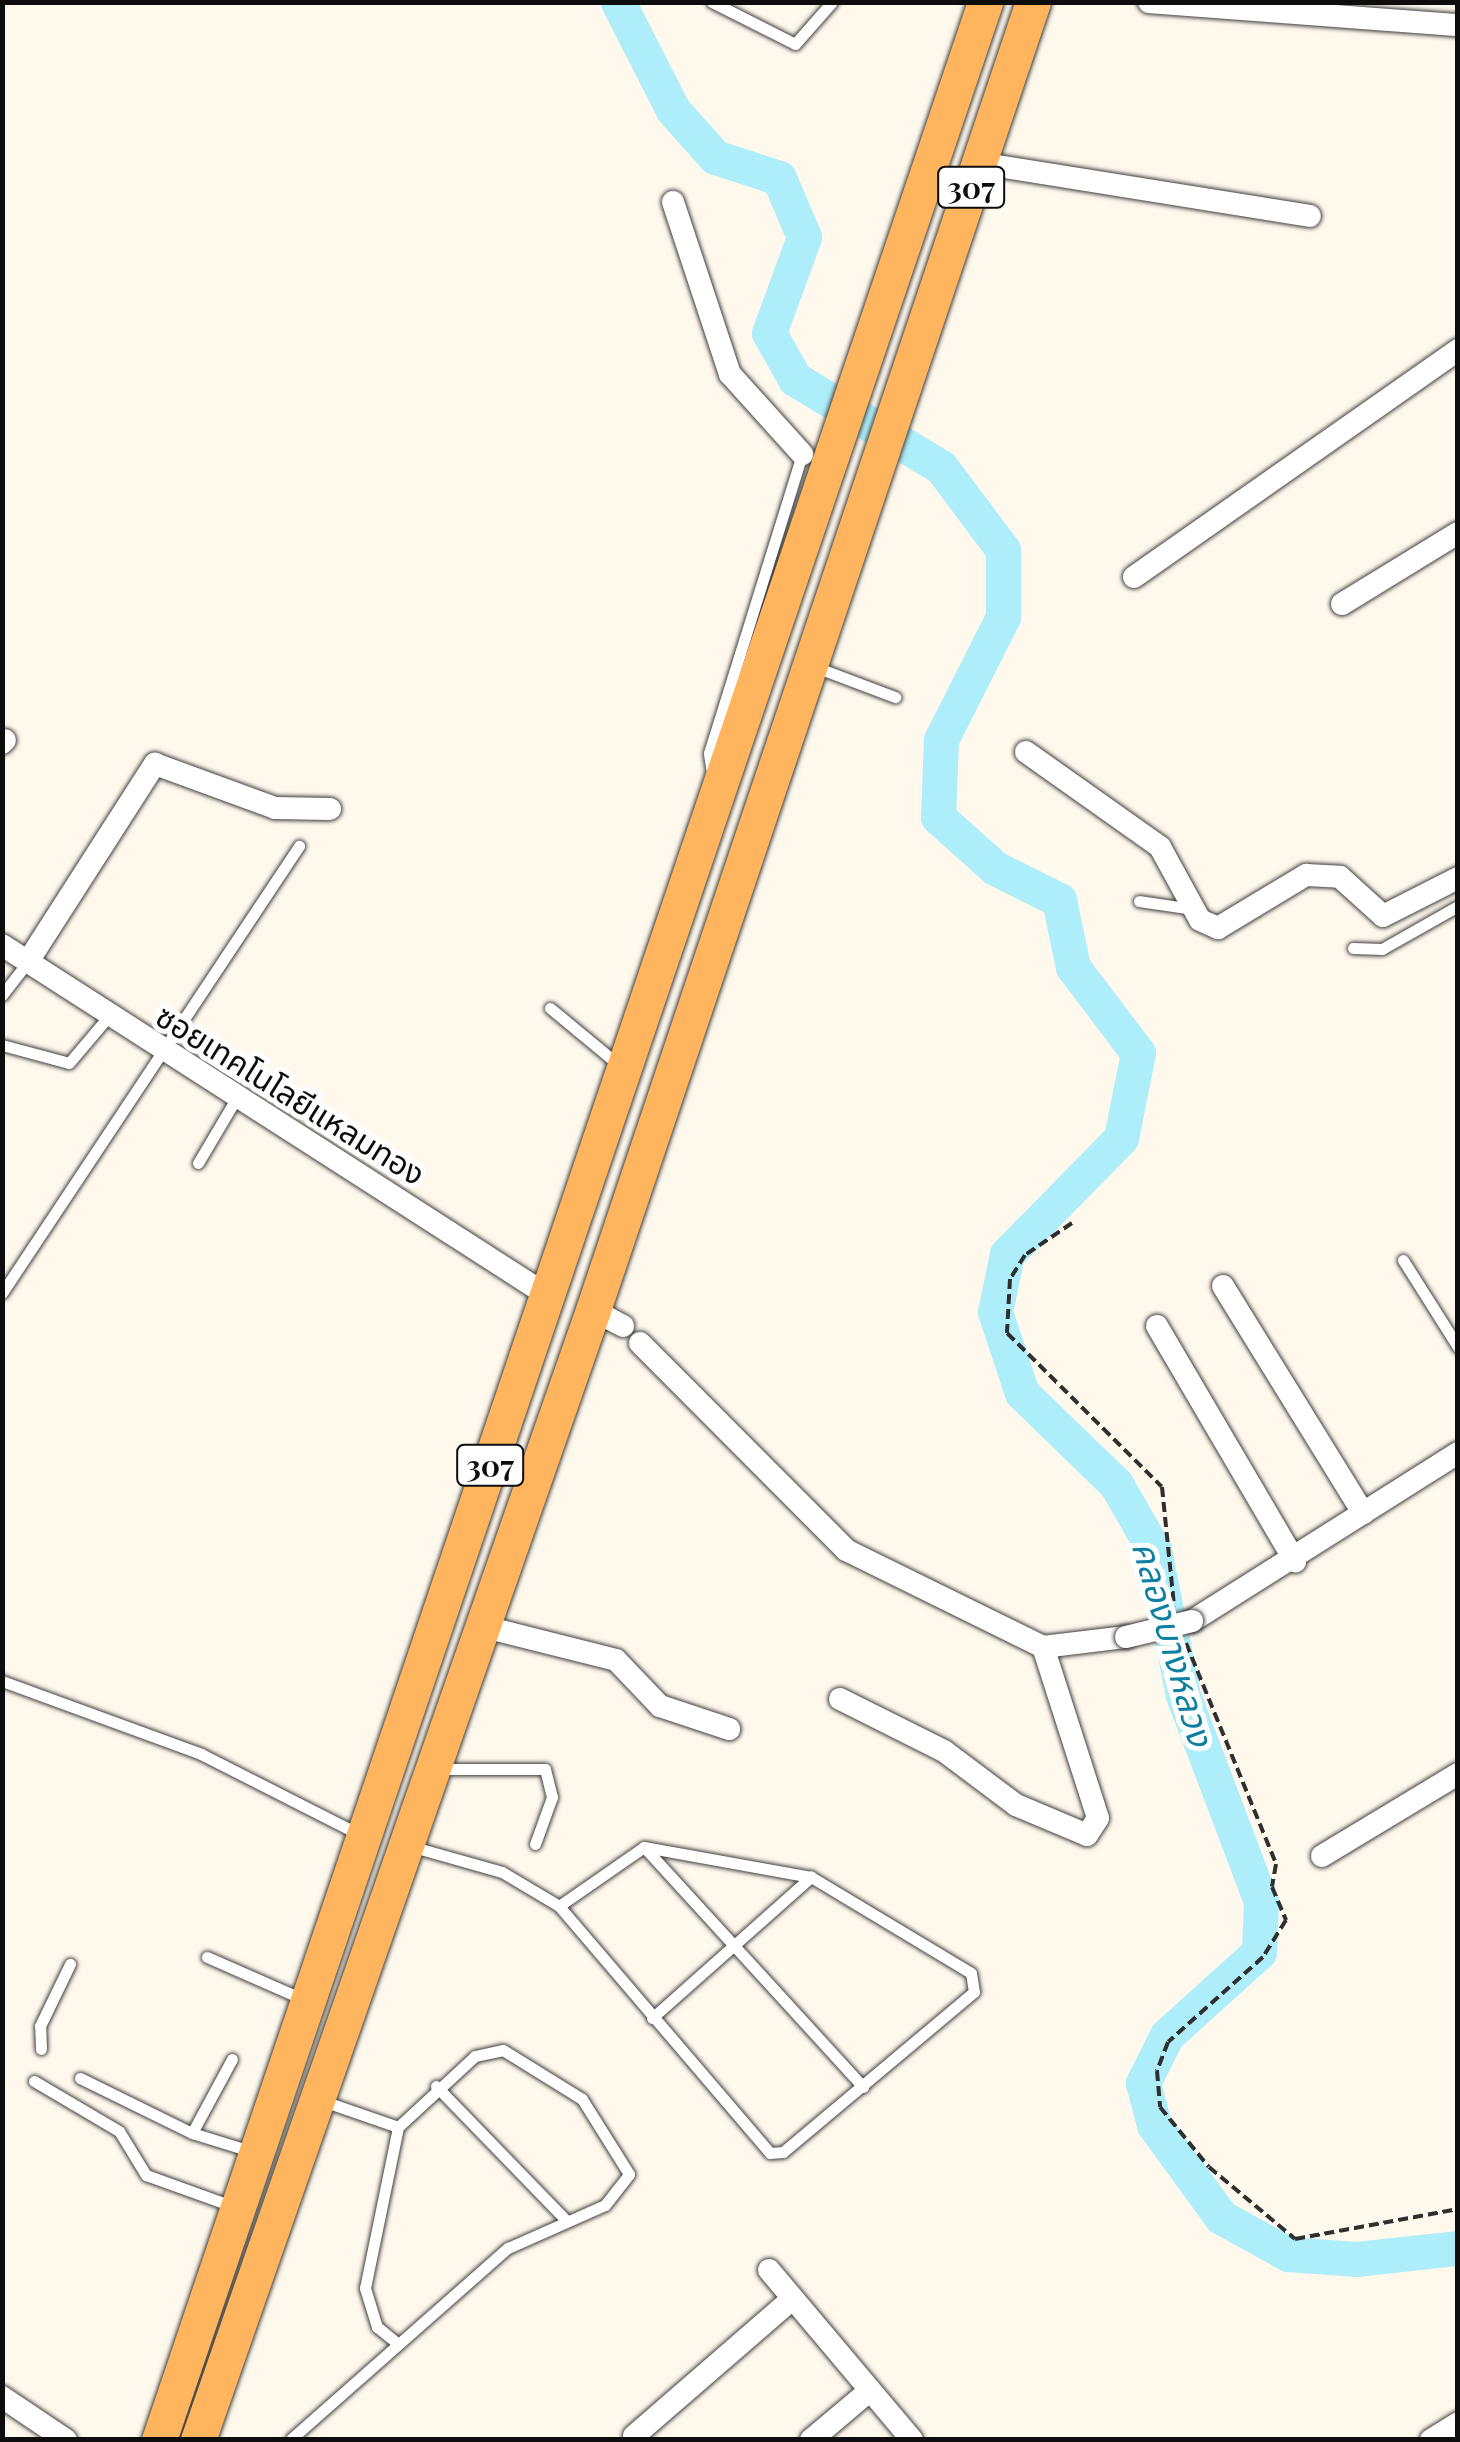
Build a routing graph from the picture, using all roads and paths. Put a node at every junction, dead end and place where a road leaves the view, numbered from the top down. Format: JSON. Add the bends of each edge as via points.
{"nodes":[{"id":1,"x":712,"y":2,"type":"edge"},
{"id":2,"x":815,"y":2,"type":"edge"},
{"id":3,"x":985,"y":2,"type":"edge"},
{"id":4,"x":1033,"y":2,"type":"edge"},
{"id":5,"x":1149,"y":2,"type":"edge"},
{"id":6,"x":830,"y":6,"type":"edge"},
{"id":7,"x":1458,"y":25,"type":"edge"},
{"id":8,"x":980,"y":163,"type":"junction"},
{"id":9,"x":673,"y":202,"type":"dead end"},
{"id":10,"x":1310,"y":216,"type":"dead end"},
{"id":11,"x":1458,"y":350,"type":"edge"},
{"id":12,"x":802,"y":454,"type":"joint"},
{"id":13,"x":1458,"y":533,"type":"edge"},
{"id":14,"x":1134,"y":577,"type":"dead end"},
{"id":15,"x":1342,"y":604,"type":"dead end"},
{"id":16,"x":808,"y":665,"type":"junction"},
{"id":17,"x":895,"y":697,"type":"dead end"},
{"id":18,"x":1026,"y":752,"type":"dead end"},
{"id":19,"x":715,"y":797,"type":"junction"},
{"id":20,"x":330,"y":809,"type":"dead end"},
{"id":21,"x":299,"y":846,"type":"dead end"},
{"id":22,"x":1458,"y":878,"type":"edge"},
{"id":23,"x":1139,"y":901,"type":"dead end"},
{"id":24,"x":1458,"y":906,"type":"edge"},
{"id":25,"x":1195,"y":909,"type":"junction"},
{"id":26,"x":2,"y":945,"type":"edge"},
{"id":27,"x":1353,"y":948,"type":"dead end"},
{"id":28,"x":27,"y":963,"type":"junction"},
{"id":29,"x":2,"y":995,"type":"edge"},
{"id":30,"x":550,"y":1008,"type":"dead end"},
{"id":31,"x":107,"y":1018,"type":"junction"},
{"id":32,"x":2,"y":1044,"type":"edge"},
{"id":33,"x":166,"y":1052,"type":"junction"},
{"id":34,"x":624,"y":1069,"type":"junction"},
{"id":35,"x":237,"y":1097,"type":"junction"},
{"id":36,"x":198,"y":1163,"type":"dead end"},
{"id":37,"x":1072,"y":1223,"type":"dead end"},
{"id":38,"x":1403,"y":1260,"type":"dead end"},
{"id":39,"x":1222,"y":1286,"type":"dead end"},
{"id":40,"x":2,"y":1294,"type":"edge"},
{"id":41,"x":547,"y":1295,"type":"junction"},
{"id":42,"x":619,"y":1326,"type":"junction"},
{"id":43,"x":1157,"y":1326,"type":"dead end"},
{"id":44,"x":1458,"y":1346,"type":"edge"},
{"id":45,"x":1458,"y":1453,"type":"edge"},
{"id":46,"x":1363,"y":1513,"type":"junction"},
{"id":47,"x":1295,"y":1561,"type":"junction"},
{"id":48,"x":481,"y":1626,"type":"junction"},
{"id":49,"x":1185,"y":1627,"type":"junction"},
{"id":50,"x":1043,"y":1648,"type":"junction"},
{"id":51,"x":2,"y":1681,"type":"edge"},
{"id":52,"x":840,"y":1699,"type":"dead end"},
{"id":53,"x":729,"y":1729,"type":"dead end"},
{"id":54,"x":429,"y":1768,"type":"junction"},
{"id":55,"x":1458,"y":1774,"type":"edge"},
{"id":56,"x":365,"y":1837,"type":"junction"},
{"id":57,"x":401,"y":1844,"type":"junction"},
{"id":58,"x":535,"y":1844,"type":"dead end"},
{"id":59,"x":644,"y":1846,"type":"junction"},
{"id":60,"x":1322,"y":1856,"type":"dead end"},
{"id":61,"x":811,"y":1877,"type":"junction"},
{"id":62,"x":559,"y":1906,"type":"junction"},
{"id":63,"x":738,"y":1944,"type":"junction"},
{"id":64,"x":207,"y":1957,"type":"dead end"},
{"id":65,"x":70,"y":1964,"type":"dead end"},
{"id":66,"x":309,"y":2002,"type":"junction"},
{"id":67,"x":652,"y":2018,"type":"junction"},
{"id":68,"x":41,"y":2049,"type":"dead end"},
{"id":69,"x":232,"y":2059,"type":"dead end"},
{"id":70,"x":80,"y":2078,"type":"dead end"},
{"id":71,"x":34,"y":2081,"type":"dead end"},
{"id":72,"x":436,"y":2086,"type":"junction"},
{"id":73,"x":863,"y":2086,"type":"junction"},
{"id":74,"x":280,"y":2087,"type":"junction"},
{"id":75,"x":316,"y":2098,"type":"junction"},
{"id":76,"x":398,"y":2127,"type":"junction"},
{"id":77,"x":192,"y":2133,"type":"junction"},
{"id":78,"x":258,"y":2154,"type":"junction"},
{"id":79,"x":241,"y":2208,"type":"junction"},
{"id":80,"x":1458,"y":2209,"type":"edge"},
{"id":81,"x":567,"y":2220,"type":"junction"},
{"id":82,"x":769,"y":2270,"type":"dead end"},
{"id":83,"x":792,"y":2299,"type":"junction"},
{"id":84,"x":397,"y":2343,"type":"junction"},
{"id":85,"x":868,"y":2392,"type":"junction"},
{"id":86,"x":2,"y":2397,"type":"edge"},
{"id":87,"x":1458,"y":2423,"type":"edge"},
{"id":88,"x":634,"y":2436,"type":"dead end"},
{"id":89,"x":291,"y":2438,"type":"edge"},
{"id":90,"x":66,"y":2440,"type":"edge"},
{"id":91,"x":160,"y":2440,"type":"edge"},
{"id":92,"x":198,"y":2440,"type":"edge"},
{"id":93,"x":811,"y":2440,"type":"edge"},
{"id":94,"x":912,"y":2440,"type":"edge"},
{"id":95,"x":1430,"y":2440,"type":"edge"}],
"edges":[{"from":1,"to":6,"type":"lane","via":[[795,44]]},
{"from":2,"to":6,"type":"lane"},
{"from":3,"to":19,"type":"main road","number":"307","via":[[871,357]]},
{"from":4,"to":8,"type":"main road","number":"307"},
{"from":5,"to":7,"type":"street"},
{"from":8,"to":10,"type":"street"},
{"from":8,"to":16,"type":"main road","number":"307"},
{"from":9,"to":12,"type":"street","via":[[730,374]]},
{"from":11,"to":14,"type":"street"},
{"from":12,"to":19,"type":"lane","via":[[709,753]]},
{"from":13,"to":15,"type":"street"},
{"from":16,"to":17,"type":"lane"},
{"from":16,"to":42,"type":"main road","number":"307"},
{"from":18,"to":25,"type":"street","via":[[1160,847]]},
{"from":19,"to":34,"type":"main road","number":"307"},
{"from":20,"to":28,"type":"street","via":[[275,808],[155,764]]},
{"from":21,"to":33,"type":"lane"},
{"from":22,"to":25,"type":"street","via":[[1384,916],[1323,872],[1290,881],[1218,928]]},
{"from":23,"to":25,"type":"lane"},
{"from":24,"to":27,"type":"lane","via":[[1382,948]]},
{"from":26,"to":28,"type":"street","name":"ซอยเทคโนโลยีแหลมทอง"},
{"from":28,"to":29,"type":"lane"},
{"from":28,"to":31,"type":"street","name":"ซอยเทคโนโลยีแหลมทอง"},
{"from":30,"to":34,"type":"lane"},
{"from":31,"to":32,"type":"lane","via":[[69,1064]]},
{"from":31,"to":33,"type":"street","name":"ซอยเทคโนโลยีแหลมทอง"},
{"from":33,"to":35,"type":"street","name":"ซอยเทคโนโลยีแหลมทอง"},
{"from":33,"to":40,"type":"lane"},
{"from":34,"to":41,"type":"main road","number":"307"},
{"from":35,"to":36,"type":"lane"},
{"from":35,"to":41,"type":"street","name":"ซอยเทคโนโลยีแหลมทอง"},
{"from":37,"to":49,"type":"path","via":[[1025,1255],[1010,1279],[1007,1333],[1162,1486]]},
{"from":38,"to":44,"type":"lane"},
{"from":39,"to":46,"type":"street"},
{"from":41,"to":56,"type":"main road","number":"307"},
{"from":42,"to":48,"type":"main road","number":"307"},
{"from":42,"to":50,"type":"street","via":[[846,1550]]},
{"from":43,"to":47,"type":"street"},
{"from":45,"to":46,"type":"street"},
{"from":46,"to":47,"type":"street"},
{"from":47,"to":49,"type":"street"},
{"from":48,"to":53,"type":"street","via":[[616,1660],[660,1706]]},
{"from":48,"to":54,"type":"main road","number":"307"},
{"from":49,"to":50,"type":"street","bridge":true},
{"from":49,"to":80,"type":"path","via":[[1276,1864],[1272,1888],[1286,1920],[1263,1957],[1162,2052],[1160,2107],[1223,2180],[1295,2239]]},
{"from":50,"to":52,"type":"street","via":[[1098,1818],[1088,1835],[1074,1837],[944,1750]]},
{"from":51,"to":56,"type":"lane","via":[[201,1754]]},
{"from":54,"to":57,"type":"main road","number":"307"},
{"from":54,"to":58,"type":"lane","via":[[545,1769],[552,1796]]},
{"from":55,"to":60,"type":"street"},
{"from":56,"to":66,"type":"main road","number":"307"},
{"from":57,"to":62,"type":"lane","via":[[502,1872]]},
{"from":57,"to":75,"type":"main road","number":"307"},
{"from":59,"to":61,"type":"lane"},
{"from":59,"to":62,"type":"lane"},
{"from":59,"to":63,"type":"lane"},
{"from":61,"to":63,"type":"lane"},
{"from":61,"to":73,"type":"lane","via":[[975,1980],[955,2016]]},
{"from":62,"to":67,"type":"lane"},
{"from":63,"to":67,"type":"lane"},
{"from":63,"to":73,"type":"lane"},
{"from":64,"to":66,"type":"lane"},
{"from":65,"to":68,"type":"lane","via":[[40,2026]]},
{"from":66,"to":74,"type":"main road","number":"307"},
{"from":67,"to":73,"type":"lane","via":[[770,2153]]},
{"from":69,"to":77,"type":"lane"},
{"from":70,"to":77,"type":"lane"},
{"from":71,"to":79,"type":"lane","via":[[118,2131],[146,2175]]},
{"from":72,"to":76,"type":"lane"},
{"from":72,"to":81,"type":"lane"},
{"from":72,"to":81,"type":"lane","via":[[475,2056],[504,2050],[582,2099],[623,2156],[628,2181],[605,2206]]},
{"from":74,"to":75,"type":"main road"},
{"from":74,"to":78,"type":"main road","number":"307"},
{"from":75,"to":76,"type":"lane"},
{"from":75,"to":92,"type":"main road","number":"307"},
{"from":76,"to":84,"type":"lane","via":[[366,2288],[377,2327]]},
{"from":77,"to":78,"type":"lane"},
{"from":78,"to":79,"type":"main road","number":"307"},
{"from":79,"to":91,"type":"main road","number":"307"},
{"from":81,"to":84,"type":"lane","via":[[508,2248]]},
{"from":82,"to":83,"type":"street"},
{"from":83,"to":85,"type":"street"},
{"from":83,"to":88,"type":"street"},
{"from":84,"to":89,"type":"lane"},
{"from":85,"to":93,"type":"street"},
{"from":85,"to":94,"type":"street"},
{"from":86,"to":90,"type":"street"},
{"from":87,"to":95,"type":"street"}]}
